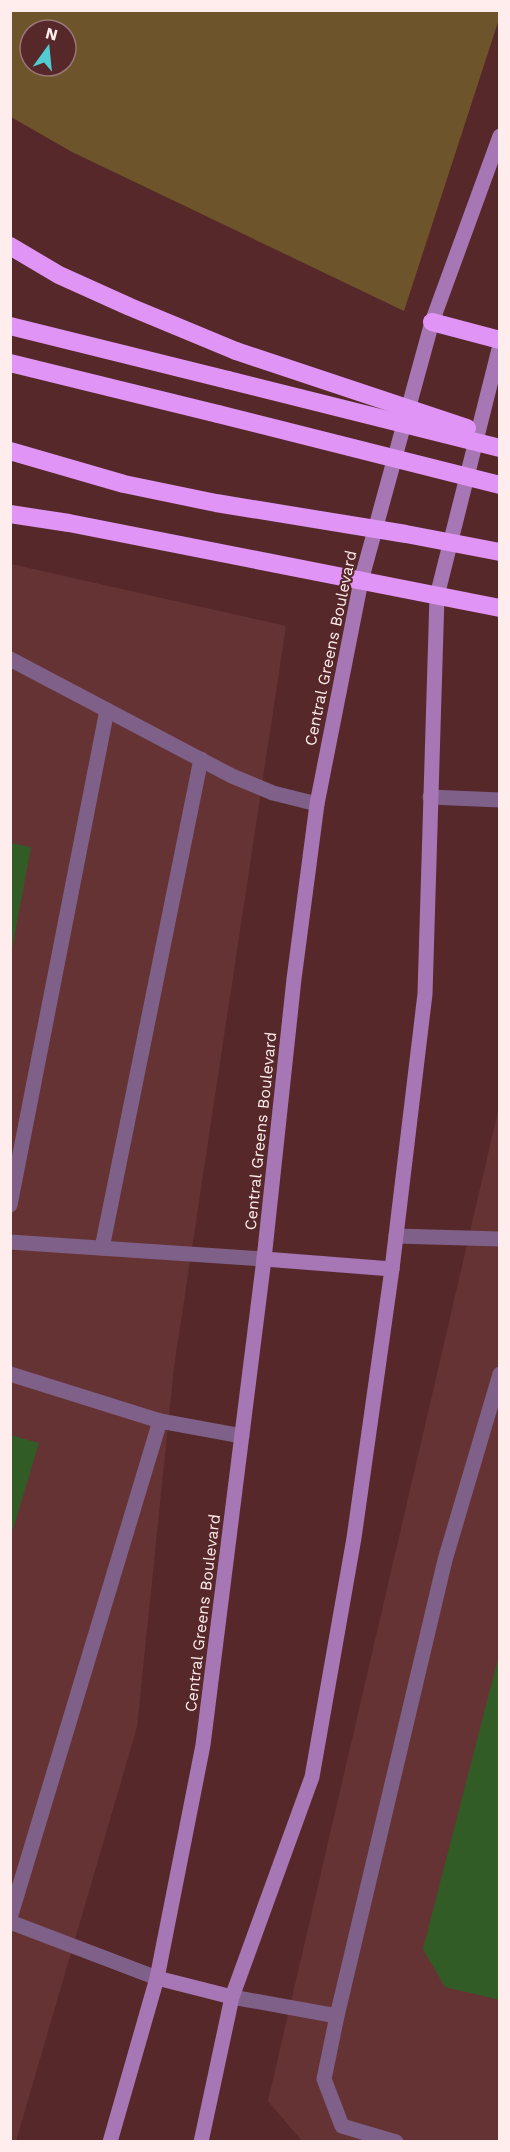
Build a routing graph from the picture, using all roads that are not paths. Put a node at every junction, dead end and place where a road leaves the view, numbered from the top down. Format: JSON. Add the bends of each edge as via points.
{"nodes":[{"id":1,"x":500,"y":136,"type":"edge"},
{"id":2,"x":10,"y":246,"type":"edge"},
{"id":3,"x":432,"y":322,"type":"junction"},
{"id":4,"x":10,"y":326,"type":"edge"},
{"id":5,"x":500,"y":340,"type":"edge"},
{"id":6,"x":500,"y":345,"type":"edge"},
{"id":7,"x":10,"y":363,"type":"edge"},
{"id":8,"x":500,"y":440,"type":"edge"},
{"id":9,"x":500,"y":448,"type":"edge"},
{"id":10,"x":10,"y":451,"type":"edge"},
{"id":11,"x":500,"y":485,"type":"edge"},
{"id":12,"x":10,"y":514,"type":"edge"},
{"id":13,"x":500,"y":552,"type":"edge"},
{"id":14,"x":361,"y":581,"type":"junction"},
{"id":15,"x":437,"y":596,"type":"junction"},
{"id":16,"x":500,"y":608,"type":"edge"},
{"id":17,"x":10,"y":659,"type":"edge"},
{"id":18,"x":107,"y":710,"type":"junction"},
{"id":19,"x":201,"y":759,"type":"junction"},
{"id":20,"x":430,"y":797,"type":"junction"},
{"id":21,"x":500,"y":800,"type":"edge"},
{"id":22,"x":317,"y":804,"type":"junction"},
{"id":23,"x":10,"y":1205,"type":"edge"},
{"id":24,"x":396,"y":1236,"type":"junction"},
{"id":25,"x":500,"y":1239,"type":"edge"},
{"id":26,"x":10,"y":1242,"type":"edge"},
{"id":27,"x":102,"y":1248,"type":"junction"},
{"id":28,"x":264,"y":1259,"type":"junction"},
{"id":29,"x":392,"y":1269,"type":"junction"},
{"id":30,"x":10,"y":1374,"type":"edge"},
{"id":31,"x":500,"y":1374,"type":"edge"},
{"id":32,"x":160,"y":1421,"type":"junction"},
{"id":33,"x":242,"y":1436,"type":"junction"},
{"id":34,"x":10,"y":1920,"type":"edge"},
{"id":35,"x":157,"y":1977,"type":"junction"},
{"id":36,"x":232,"y":1997,"type":"junction"},
{"id":37,"x":337,"y":2016,"type":"junction"},
{"id":38,"x":110,"y":2142,"type":"edge"},
{"id":39,"x":201,"y":2142,"type":"edge"},
{"id":40,"x":396,"y":2142,"type":"edge"}],
"edges":[{"from":1,"to":3,"type":"street","name":"Central Greens Boulevard"},
{"from":2,"to":8,"type":"highway","bridge":true,"via":[[59,275],[130,308],[236,351]]},
{"from":3,"to":5,"type":"highway"},
{"from":3,"to":14,"type":"street","name":"Central Greens Boulevard"},
{"from":4,"to":9,"type":"highway","bridge":true},
{"from":6,"to":15,"type":"street"},
{"from":7,"to":11,"type":"highway","bridge":true},
{"from":10,"to":13,"type":"highway","bridge":true,"via":[[124,484],[216,503]]},
{"from":12,"to":14,"type":"highway"},
{"from":14,"to":15,"type":"highway"},
{"from":14,"to":22,"type":"street","name":"Central Greens Boulevard"},
{"from":15,"to":16,"type":"highway"},
{"from":15,"to":20,"type":"street"},
{"from":17,"to":18,"type":"lane"},
{"from":18,"to":19,"type":"lane"},
{"from":18,"to":23,"type":"lane"},
{"from":19,"to":22,"type":"lane","via":[[273,793]]},
{"from":19,"to":27,"type":"lane"},
{"from":20,"to":21,"type":"lane"},
{"from":20,"to":24,"type":"street","via":[[425,994]]},
{"from":22,"to":28,"type":"street","name":"Central Greens Boulevard"},
{"from":24,"to":25,"type":"lane"},
{"from":24,"to":29,"type":"street"},
{"from":26,"to":27,"type":"lane"},
{"from":27,"to":28,"type":"lane"},
{"from":28,"to":29,"type":"street"},
{"from":28,"to":33,"type":"street","name":"Central Greens Boulevard"},
{"from":29,"to":36,"type":"street","via":[[354,1538],[312,1777]]},
{"from":30,"to":32,"type":"lane"},
{"from":31,"to":37,"type":"lane","via":[[445,1560]]},
{"from":32,"to":33,"type":"lane"},
{"from":32,"to":34,"type":"lane"},
{"from":33,"to":35,"type":"street","name":"Central Greens Boulevard","via":[[203,1745]]},
{"from":34,"to":35,"type":"lane"},
{"from":35,"to":36,"type":"street"},
{"from":35,"to":38,"type":"street","name":"Central Greens Boulevard"},
{"from":36,"to":37,"type":"lane"},
{"from":36,"to":39,"type":"street"},
{"from":37,"to":40,"type":"lane","via":[[324,2079],[342,2126]]}]}
